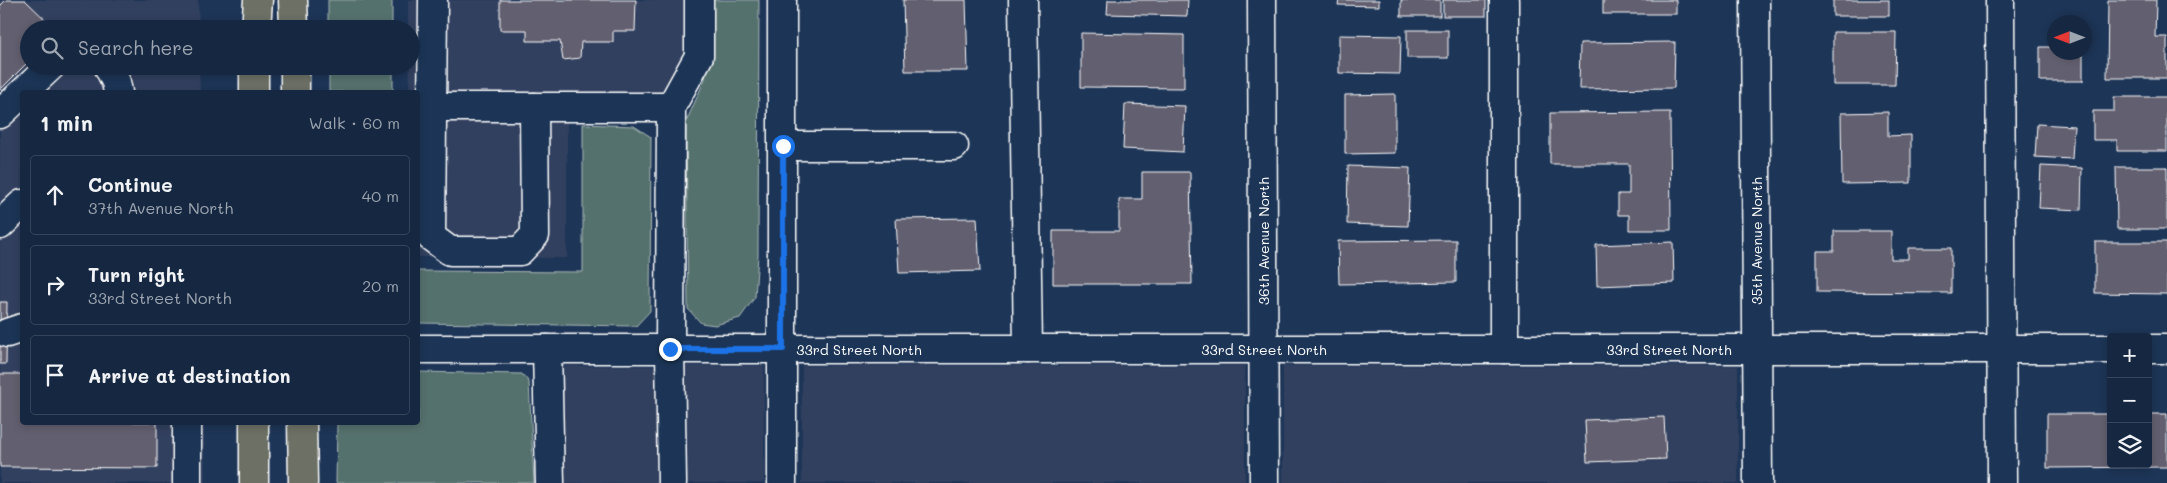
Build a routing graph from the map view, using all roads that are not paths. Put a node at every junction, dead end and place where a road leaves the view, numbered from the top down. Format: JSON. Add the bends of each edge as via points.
{"nodes":[{"id":1,"x":258,"y":0,"type":"edge"},
{"id":2,"x":293,"y":0,"type":"edge"},
{"id":3,"x":433,"y":0,"type":"edge"},
{"id":4,"x":698,"y":0,"type":"edge"},
{"id":5,"x":782,"y":0,"type":"edge"},
{"id":6,"x":1023,"y":0,"type":"edge"},
{"id":7,"x":1262,"y":0,"type":"edge"},
{"id":8,"x":1504,"y":0,"type":"edge"},
{"id":9,"x":1755,"y":0,"type":"edge"},
{"id":10,"x":2000,"y":0,"type":"edge"},
{"id":11,"x":257,"y":20,"type":"edge"},
{"id":12,"x":294,"y":20,"type":"edge"},
{"id":13,"x":41,"y":75,"type":"edge"},
{"id":14,"x":112,"y":75,"type":"edge"},
{"id":15,"x":254,"y":75,"type":"edge"},
{"id":16,"x":295,"y":75,"type":"edge"},
{"id":17,"x":25,"y":90,"type":"edge"},
{"id":18,"x":118,"y":90,"type":"edge"},
{"id":19,"x":254,"y":90,"type":"edge"},
{"id":20,"x":295,"y":90,"type":"edge"},
{"id":21,"x":20,"y":95,"type":"edge"},
{"id":22,"x":432,"y":107,"type":"junction"},
{"id":23,"x":534,"y":107,"type":"junction"},
{"id":24,"x":671,"y":107,"type":"junction"},
{"id":25,"x":0,"y":114,"type":"edge"},
{"id":26,"x":783,"y":146,"type":"junction"},
{"id":27,"x":954,"y":146,"type":"dead end"},
{"id":28,"x":20,"y":206,"type":"edge"},
{"id":29,"x":0,"y":225,"type":"edge"},
{"id":30,"x":420,"y":349,"type":"edge"},
{"id":31,"x":547,"y":349,"type":"junction"},
{"id":32,"x":670,"y":349,"type":"junction"},
{"id":33,"x":783,"y":349,"type":"junction"},
{"id":34,"x":1028,"y":349,"type":"junction"},
{"id":35,"x":1264,"y":349,"type":"junction"},
{"id":36,"x":1504,"y":349,"type":"junction"},
{"id":37,"x":1757,"y":349,"type":"junction"},
{"id":38,"x":2001,"y":349,"type":"junction"},
{"id":39,"x":2107,"y":349,"type":"edge"},
{"id":40,"x":2152,"y":349,"type":"edge"},
{"id":41,"x":2167,"y":349,"type":"edge"},
{"id":42,"x":187,"y":425,"type":"edge"},
{"id":43,"x":254,"y":425,"type":"edge"},
{"id":44,"x":302,"y":425,"type":"edge"},
{"id":45,"x":188,"y":483,"type":"edge"},
{"id":46,"x":254,"y":483,"type":"edge"},
{"id":47,"x":303,"y":483,"type":"edge"},
{"id":48,"x":550,"y":483,"type":"edge"},
{"id":49,"x":672,"y":483,"type":"edge"},
{"id":50,"x":782,"y":483,"type":"edge"},
{"id":51,"x":1264,"y":483,"type":"edge"},
{"id":52,"x":1758,"y":483,"type":"edge"},
{"id":53,"x":2002,"y":483,"type":"edge"}],
"edges":[{"from":1,"to":11,"type":"main road"},
{"from":2,"to":12,"type":"main road"},
{"from":3,"to":22,"type":"street"},
{"from":4,"to":24,"type":"street","via":[[699,56]]},
{"from":5,"to":26,"type":"street"},
{"from":6,"to":34,"type":"street"},
{"from":7,"to":35,"type":"street","name":"36th Avenue North"},
{"from":8,"to":36,"type":"street"},
{"from":9,"to":37,"type":"street","name":"35th Avenue North"},
{"from":10,"to":38,"type":"street"},
{"from":13,"to":17,"type":"street"},
{"from":14,"to":18,"type":"street"},
{"from":15,"to":19,"type":"main road"},
{"from":16,"to":20,"type":"main road"},
{"from":21,"to":25,"type":"street"},
{"from":22,"to":23,"type":"street"},
{"from":22,"to":23,"type":"street","via":[[431,237],[450,251],[520,251],[535,235]]},
{"from":23,"to":24,"type":"street"},
{"from":24,"to":32,"type":"street"},
{"from":26,"to":27,"type":"street"},
{"from":26,"to":33,"type":"street"},
{"from":28,"to":29,"type":"street"},
{"from":30,"to":31,"type":"street","name":"33rd Street North"},
{"from":31,"to":32,"type":"street","name":"33rd Street North"},
{"from":31,"to":48,"type":"street"},
{"from":32,"to":33,"type":"street","name":"33rd Street North"},
{"from":32,"to":49,"type":"street"},
{"from":33,"to":34,"type":"street","name":"33rd Street North"},
{"from":33,"to":50,"type":"street"},
{"from":34,"to":35,"type":"street","name":"33rd Street North"},
{"from":35,"to":36,"type":"street","name":"33rd Street North"},
{"from":35,"to":51,"type":"street","name":"36th Avenue North"},
{"from":36,"to":37,"type":"street","name":"33rd Street North"},
{"from":37,"to":38,"type":"street","name":"33rd Street North"},
{"from":37,"to":52,"type":"street","name":"35th Avenue North"},
{"from":38,"to":39,"type":"street","name":"33rd Street North"},
{"from":38,"to":53,"type":"street"},
{"from":40,"to":41,"type":"street"},
{"from":42,"to":45,"type":"street"},
{"from":43,"to":46,"type":"main road"},
{"from":44,"to":47,"type":"main road"}]}
